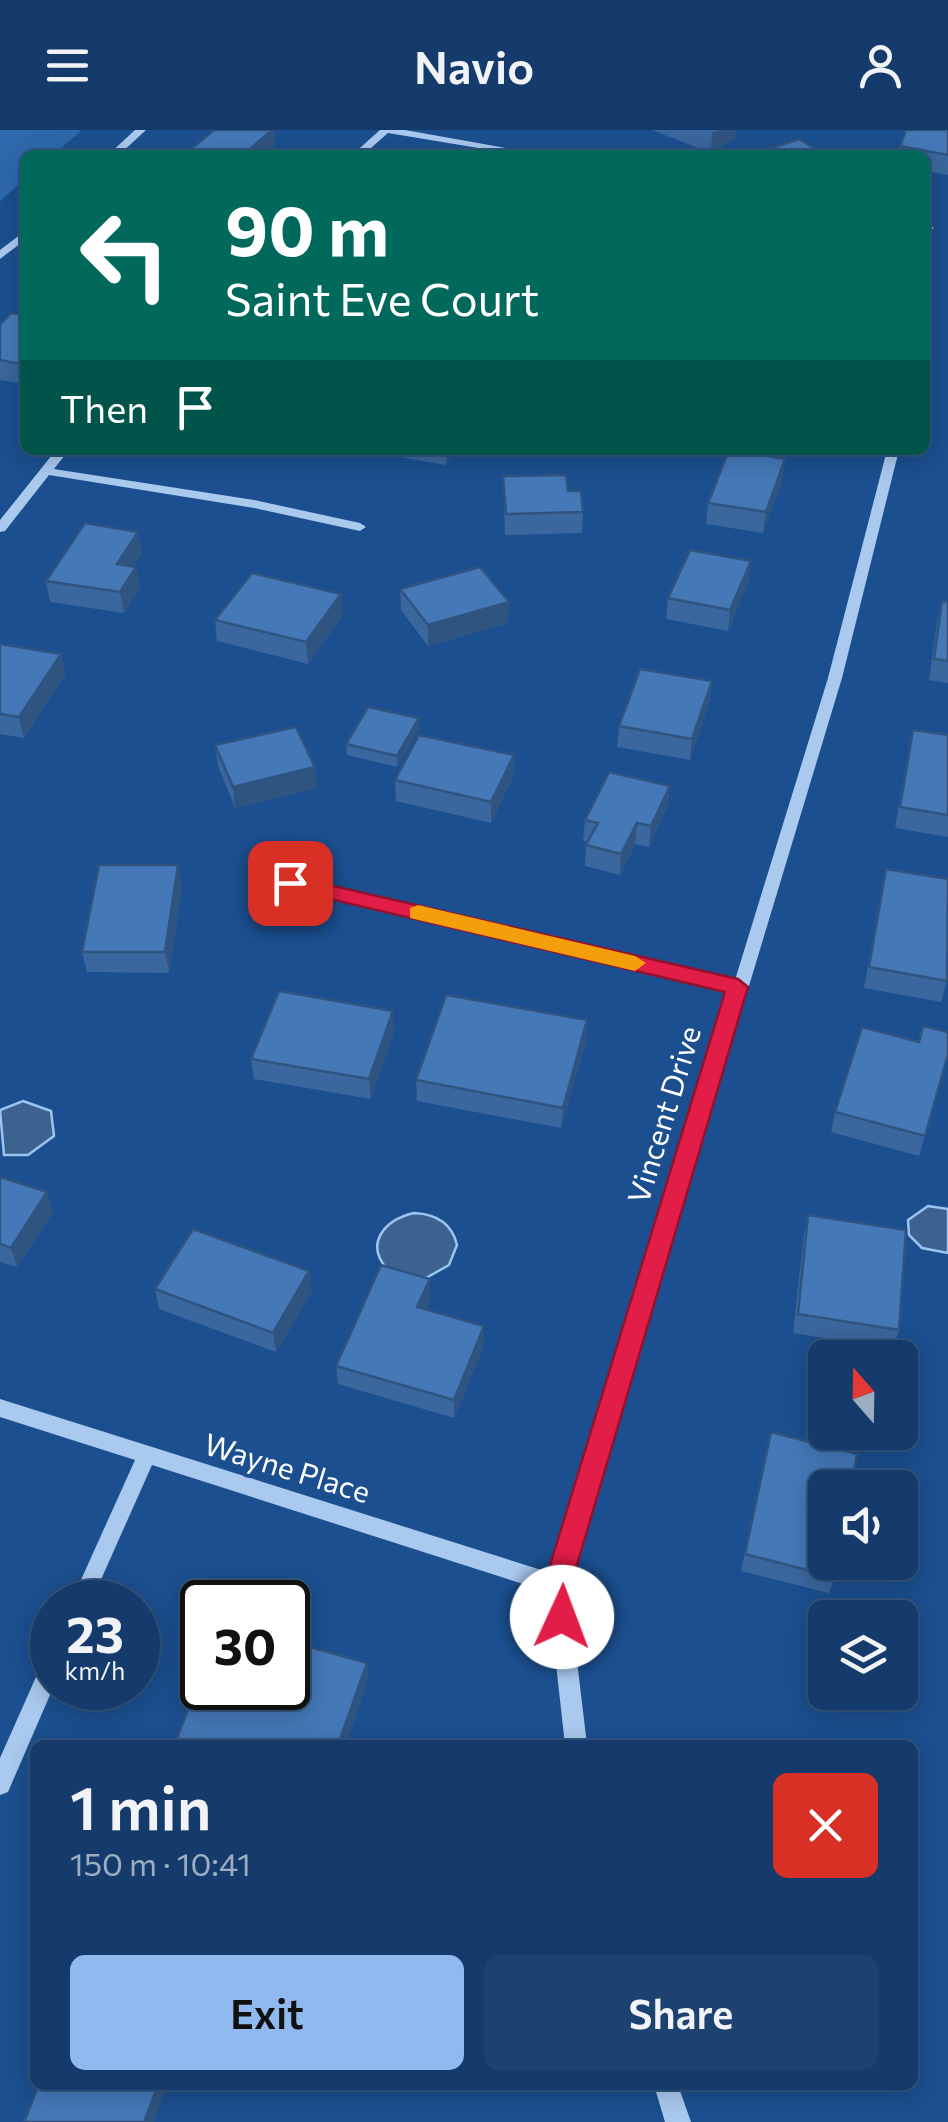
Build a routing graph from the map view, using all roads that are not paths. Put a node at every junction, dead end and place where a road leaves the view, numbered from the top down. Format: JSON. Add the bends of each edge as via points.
{"nodes":[{"id":1,"x":141,"y":130,"type":"edge"},
{"id":2,"x":387,"y":130,"type":"edge"},
{"id":3,"x":119,"y":150,"type":"edge"},
{"id":4,"x":363,"y":150,"type":"edge"},
{"id":5,"x":509,"y":150,"type":"edge"},
{"id":6,"x":20,"y":238,"type":"edge"},
{"id":7,"x":0,"y":256,"type":"edge"},
{"id":8,"x":58,"y":455,"type":"edge"},
{"id":9,"x":893,"y":455,"type":"edge"},
{"id":10,"x":44,"y":471,"type":"junction"},
{"id":11,"x":360,"y":527,"type":"dead end"},
{"id":12,"x":0,"y":528,"type":"edge"},
{"id":13,"x":290,"y":883,"type":"dead end"},
{"id":14,"x":738,"y":987,"type":"junction"},
{"id":15,"x":0,"y":1408,"type":"edge"},
{"id":16,"x":146,"y":1456,"type":"junction"},
{"id":17,"x":91,"y":1580,"type":"edge"},
{"id":18,"x":558,"y":1585,"type":"junction"},
{"id":19,"x":33,"y":1710,"type":"edge"},
{"id":20,"x":575,"y":1740,"type":"edge"},
{"id":21,"x":0,"y":1784,"type":"edge"},
{"id":22,"x":668,"y":2090,"type":"edge"},
{"id":23,"x":678,"y":2122,"type":"edge"}],
"edges":[{"from":1,"to":3,"type":"street"},
{"from":2,"to":4,"type":"street"},
{"from":2,"to":5,"type":"street"},
{"from":6,"to":7,"type":"street"},
{"from":8,"to":10,"type":"street"},
{"from":9,"to":14,"type":"street","name":"Vincent Drive","via":[[834,678]]},
{"from":10,"to":11,"type":"street"},
{"from":10,"to":12,"type":"street"},
{"from":13,"to":14,"type":"street"},
{"from":14,"to":18,"type":"street","name":"Vincent Drive"},
{"from":15,"to":16,"type":"street","name":"Wayne Place"},
{"from":16,"to":17,"type":"street"},
{"from":16,"to":18,"type":"street","name":"Wayne Place"},
{"from":18,"to":20,"type":"street","name":"Vincent Drive"},
{"from":19,"to":21,"type":"street"},
{"from":22,"to":23,"type":"street"}]}
